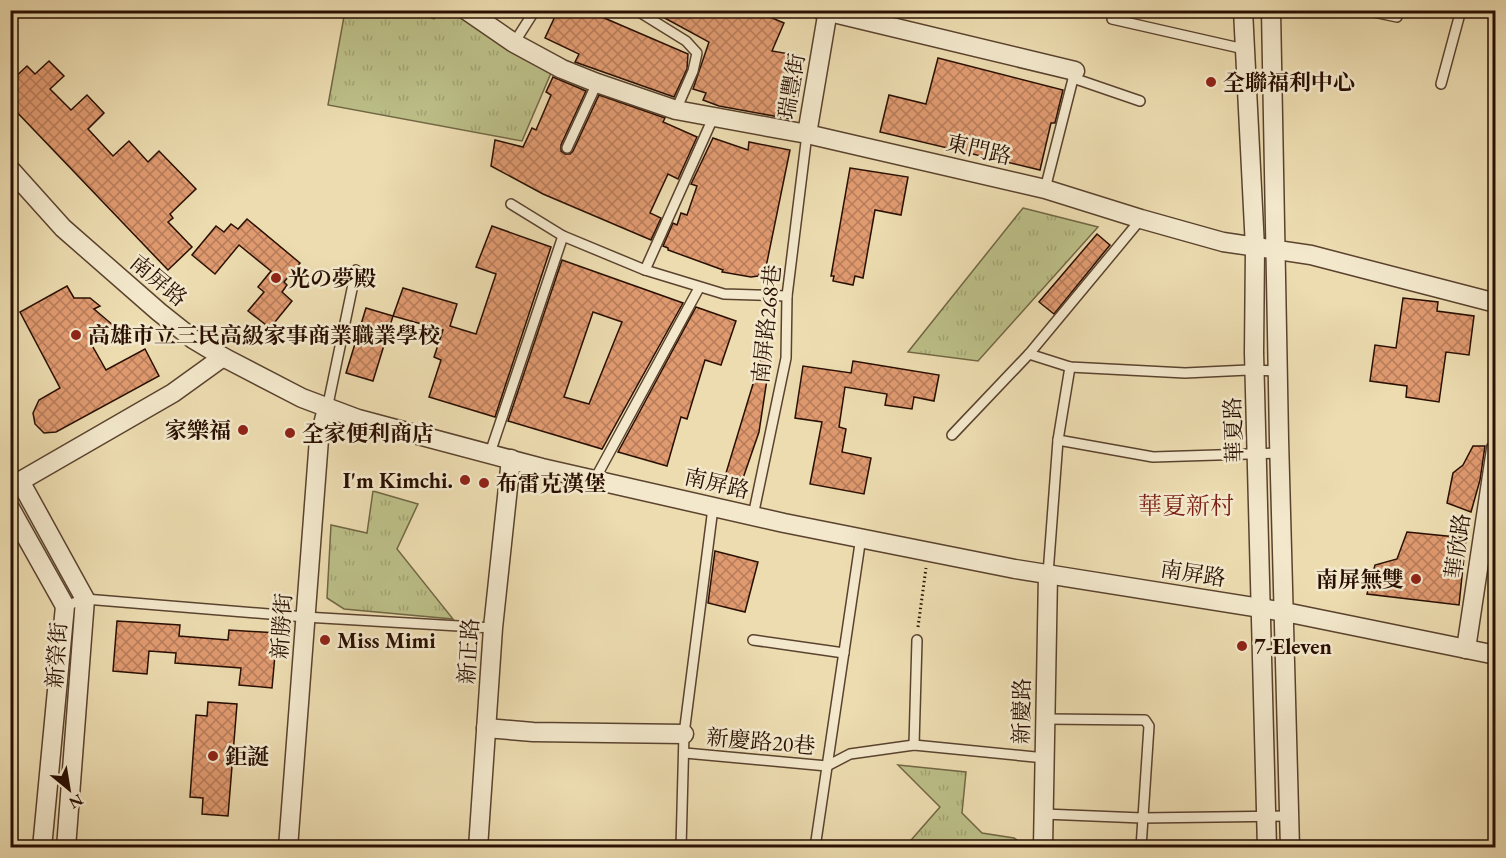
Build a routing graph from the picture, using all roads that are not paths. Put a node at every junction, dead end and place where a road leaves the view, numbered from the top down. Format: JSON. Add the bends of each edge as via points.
{"nodes":[{"id":1,"x":466,"y":10,"type":"edge"},
{"id":2,"x":535,"y":10,"type":"edge"},
{"id":3,"x":636,"y":10,"type":"edge"},
{"id":4,"x":1244,"y":10,"type":"edge"},
{"id":5,"x":1271,"y":10,"type":"edge"},
{"id":6,"x":1364,"y":10,"type":"edge"},
{"id":7,"x":1461,"y":10,"type":"edge"},
{"id":8,"x":825,"y":11,"type":"edge"},
{"id":9,"x":1397,"y":17,"type":"dead end"},
{"id":10,"x":1112,"y":19,"type":"dead end"},
{"id":11,"x":514,"y":43,"type":"junction"},
{"id":12,"x":1244,"y":49,"type":"junction"},
{"id":13,"x":1074,"y":74,"type":"junction"},
{"id":14,"x":597,"y":83,"type":"junction"},
{"id":15,"x":1441,"y":84,"type":"dead end"},
{"id":16,"x":1140,"y":101,"type":"dead end"},
{"id":17,"x":676,"y":110,"type":"junction"},
{"id":18,"x":713,"y":118,"type":"junction"},
{"id":19,"x":807,"y":134,"type":"junction"},
{"id":20,"x":567,"y":148,"type":"dead end"},
{"id":21,"x":10,"y":169,"type":"edge"},
{"id":22,"x":1045,"y":189,"type":"junction"},
{"id":23,"x":511,"y":204,"type":"dead end"},
{"id":24,"x":1141,"y":219,"type":"junction"},
{"id":25,"x":563,"y":236,"type":"junction"},
{"id":26,"x":1255,"y":248,"type":"junction"},
{"id":27,"x":1276,"y":250,"type":"junction"},
{"id":28,"x":356,"y":270,"type":"dead end"},
{"id":29,"x":645,"y":270,"type":"junction"},
{"id":30,"x":699,"y":288,"type":"junction"},
{"id":31,"x":787,"y":296,"type":"junction"},
{"id":32,"x":1496,"y":303,"type":"edge"},
{"id":33,"x":1029,"y":354,"type":"junction"},
{"id":34,"x":223,"y":357,"type":"junction"},
{"id":35,"x":1070,"y":367,"type":"junction"},
{"id":36,"x":1255,"y":370,"type":"junction"},
{"id":37,"x":1279,"y":371,"type":"junction"},
{"id":38,"x":327,"y":409,"type":"junction"},
{"id":39,"x":952,"y":435,"type":"dead end"},
{"id":40,"x":1058,"y":440,"type":"junction"},
{"id":41,"x":1496,"y":449,"type":"edge"},
{"id":42,"x":490,"y":453,"type":"junction"},
{"id":43,"x":1280,"y":453,"type":"junction"},
{"id":44,"x":1257,"y":454,"type":"junction"},
{"id":45,"x":511,"y":459,"type":"junction"},
{"id":46,"x":595,"y":479,"type":"junction"},
{"id":47,"x":15,"y":484,"type":"edge"},
{"id":48,"x":10,"y":508,"type":"edge"},
{"id":49,"x":713,"y":508,"type":"junction"},
{"id":50,"x":753,"y":516,"type":"junction"},
{"id":51,"x":861,"y":537,"type":"junction"},
{"id":52,"x":1048,"y":574,"type":"junction"},
{"id":53,"x":85,"y":599,"type":"junction"},
{"id":54,"x":66,"y":606,"type":"junction"},
{"id":55,"x":1262,"y":609,"type":"junction"},
{"id":56,"x":1285,"y":612,"type":"junction"},
{"id":57,"x":305,"y":616,"type":"junction"},
{"id":58,"x":493,"y":628,"type":"junction"},
{"id":59,"x":753,"y":640,"type":"dead end"},
{"id":60,"x":917,"y":640,"type":"road end"},
{"id":61,"x":1466,"y":649,"type":"junction"},
{"id":62,"x":844,"y":653,"type":"junction"},
{"id":63,"x":1496,"y":655,"type":"edge"},
{"id":64,"x":1046,"y":719,"type":"junction"},
{"id":65,"x":486,"y":728,"type":"junction"},
{"id":66,"x":684,"y":734,"type":"junction"},
{"id":67,"x":915,"y":745,"type":"junction"},
{"id":68,"x":685,"y":753,"type":"junction"},
{"id":69,"x":1045,"y":758,"type":"junction"},
{"id":70,"x":827,"y":766,"type":"junction"},
{"id":71,"x":1044,"y":814,"type":"junction"},
{"id":72,"x":1289,"y":816,"type":"junction"},
{"id":73,"x":1267,"y":817,"type":"junction"},
{"id":74,"x":1142,"y":818,"type":"junction"},
{"id":75,"x":816,"y":841,"type":"dead end"},
{"id":76,"x":42,"y":848,"type":"edge"},
{"id":77,"x":66,"y":848,"type":"edge"},
{"id":78,"x":288,"y":848,"type":"edge"},
{"id":79,"x":478,"y":848,"type":"edge"},
{"id":80,"x":681,"y":848,"type":"edge"},
{"id":81,"x":1043,"y":848,"type":"edge"},
{"id":82,"x":1141,"y":848,"type":"edge"},
{"id":83,"x":1267,"y":848,"type":"edge"},
{"id":84,"x":1290,"y":848,"type":"edge"}],
"edges":[{"from":1,"to":11,"type":"street","name":"東門路"},
{"from":2,"to":11,"type":"lane"},
{"from":3,"to":17,"type":"lane","via":[[686,41],[697,53]]},
{"from":4,"to":12,"type":"street","name":"華夏路"},
{"from":5,"to":27,"type":"street","name":"華夏路"},
{"from":6,"to":9,"type":"lane"},
{"from":7,"to":15,"type":"lane"},
{"from":8,"to":13,"type":"street"},
{"from":8,"to":19,"type":"street","name":"瑞豐街"},
{"from":10,"to":12,"type":"lane"},
{"from":11,"to":14,"type":"street","name":"東門路"},
{"from":12,"to":26,"type":"street","name":"華夏路"},
{"from":13,"to":16,"type":"lane"},
{"from":13,"to":22,"type":"lane"},
{"from":14,"to":17,"type":"street","name":"東門路"},
{"from":14,"to":20,"type":"lane"},
{"from":17,"to":18,"type":"street","name":"東門路"},
{"from":18,"to":19,"type":"street","name":"東門路"},
{"from":18,"to":29,"type":"lane"},
{"from":19,"to":22,"type":"street","name":"東門路"},
{"from":19,"to":31,"type":"lane","name":"南屏路268巷"},
{"from":21,"to":34,"type":"street","name":"南屏路","via":[[54,219],[98,260],[193,339]]},
{"from":22,"to":24,"type":"street","name":"東門路"},
{"from":23,"to":25,"type":"lane"},
{"from":24,"to":26,"type":"street","name":"東門路"},
{"from":24,"to":33,"type":"lane"},
{"from":25,"to":29,"type":"lane"},
{"from":25,"to":42,"type":"lane"},
{"from":26,"to":27,"type":"street","name":"東門路"},
{"from":26,"to":36,"type":"street","name":"華夏路"},
{"from":27,"to":32,"type":"street","name":"東門路","via":[[1311,255]]},
{"from":27,"to":37,"type":"street","name":"華夏路"},
{"from":28,"to":38,"type":"lane"},
{"from":29,"to":30,"type":"lane"},
{"from":30,"to":31,"type":"lane","via":[[724,294]]},
{"from":30,"to":46,"type":"lane"},
{"from":31,"to":50,"type":"lane","name":"南屏路268巷","via":[[786,358]]},
{"from":33,"to":35,"type":"lane"},
{"from":33,"to":39,"type":"lane"},
{"from":34,"to":38,"type":"street","name":"南屏路"},
{"from":34,"to":47,"type":"street","name":"新榮街","via":[[173,393]]},
{"from":35,"to":36,"type":"lane","via":[[1185,373]]},
{"from":35,"to":40,"type":"lane"},
{"from":36,"to":37,"type":"lane"},
{"from":36,"to":44,"type":"street","name":"華夏路"},
{"from":37,"to":43,"type":"street","name":"華夏路"},
{"from":38,"to":42,"type":"street","name":"南屏路"},
{"from":38,"to":57,"type":"street","name":"新勝街","via":[[319,439]]},
{"from":40,"to":44,"type":"lane","via":[[1153,457]]},
{"from":40,"to":52,"type":"lane"},
{"from":41,"to":61,"type":"street","name":"華欣路"},
{"from":42,"to":45,"type":"street","name":"南屏路"},
{"from":43,"to":44,"type":"lane"},
{"from":43,"to":56,"type":"street","name":"華夏路"},
{"from":44,"to":55,"type":"street","name":"華夏路"},
{"from":45,"to":46,"type":"street","name":"南屏路"},
{"from":45,"to":58,"type":"street","name":"新正路"},
{"from":46,"to":49,"type":"street","name":"南屏路"},
{"from":47,"to":53,"type":"street","name":"新榮街"},
{"from":48,"to":54,"type":"street","name":"新榮街"},
{"from":49,"to":50,"type":"street","name":"南屏路"},
{"from":49,"to":66,"type":"lane"},
{"from":50,"to":51,"type":"street","name":"南屏路"},
{"from":51,"to":52,"type":"street","name":"南屏路"},
{"from":51,"to":62,"type":"lane"},
{"from":52,"to":55,"type":"street","name":"南屏路"},
{"from":52,"to":64,"type":"street","name":"新慶路"},
{"from":53,"to":54,"type":"lane"},
{"from":53,"to":57,"type":"lane"},
{"from":53,"to":77,"type":"street","name":"新榮街"},
{"from":54,"to":76,"type":"street","name":"新榮街"},
{"from":55,"to":56,"type":"street","name":"南屏路"},
{"from":55,"to":73,"type":"street","name":"華夏路"},
{"from":56,"to":61,"type":"street","name":"南屏路"},
{"from":56,"to":72,"type":"street","name":"華夏路"},
{"from":57,"to":58,"type":"lane"},
{"from":57,"to":78,"type":"street","name":"新勝街"},
{"from":58,"to":65,"type":"street","name":"新正路"},
{"from":59,"to":62,"type":"lane"},
{"from":60,"to":67,"type":"lane"},
{"from":61,"to":63,"type":"street","name":"南屏路"},
{"from":62,"to":70,"type":"lane"},
{"from":64,"to":69,"type":"street","name":"新慶路"},
{"from":64,"to":74,"type":"lane","via":[[1144,720],[1149,726]]},
{"from":65,"to":66,"type":"street"},
{"from":65,"to":79,"type":"street","name":"新正路"},
{"from":66,"to":68,"type":"lane"},
{"from":67,"to":69,"type":"lane","name":"新慶路20巷"},
{"from":67,"to":70,"type":"lane","name":"新慶路20巷","via":[[850,754]]},
{"from":68,"to":70,"type":"lane","name":"新慶路20巷"},
{"from":68,"to":80,"type":"lane"},
{"from":69,"to":71,"type":"street","name":"新慶路"},
{"from":70,"to":75,"type":"lane"},
{"from":71,"to":74,"type":"lane"},
{"from":71,"to":81,"type":"street","name":"新慶路"},
{"from":72,"to":73,"type":"lane"},
{"from":72,"to":84,"type":"street","name":"華夏路"},
{"from":73,"to":74,"type":"lane"},
{"from":73,"to":83,"type":"street","name":"華夏路"},
{"from":74,"to":82,"type":"lane"}]}
